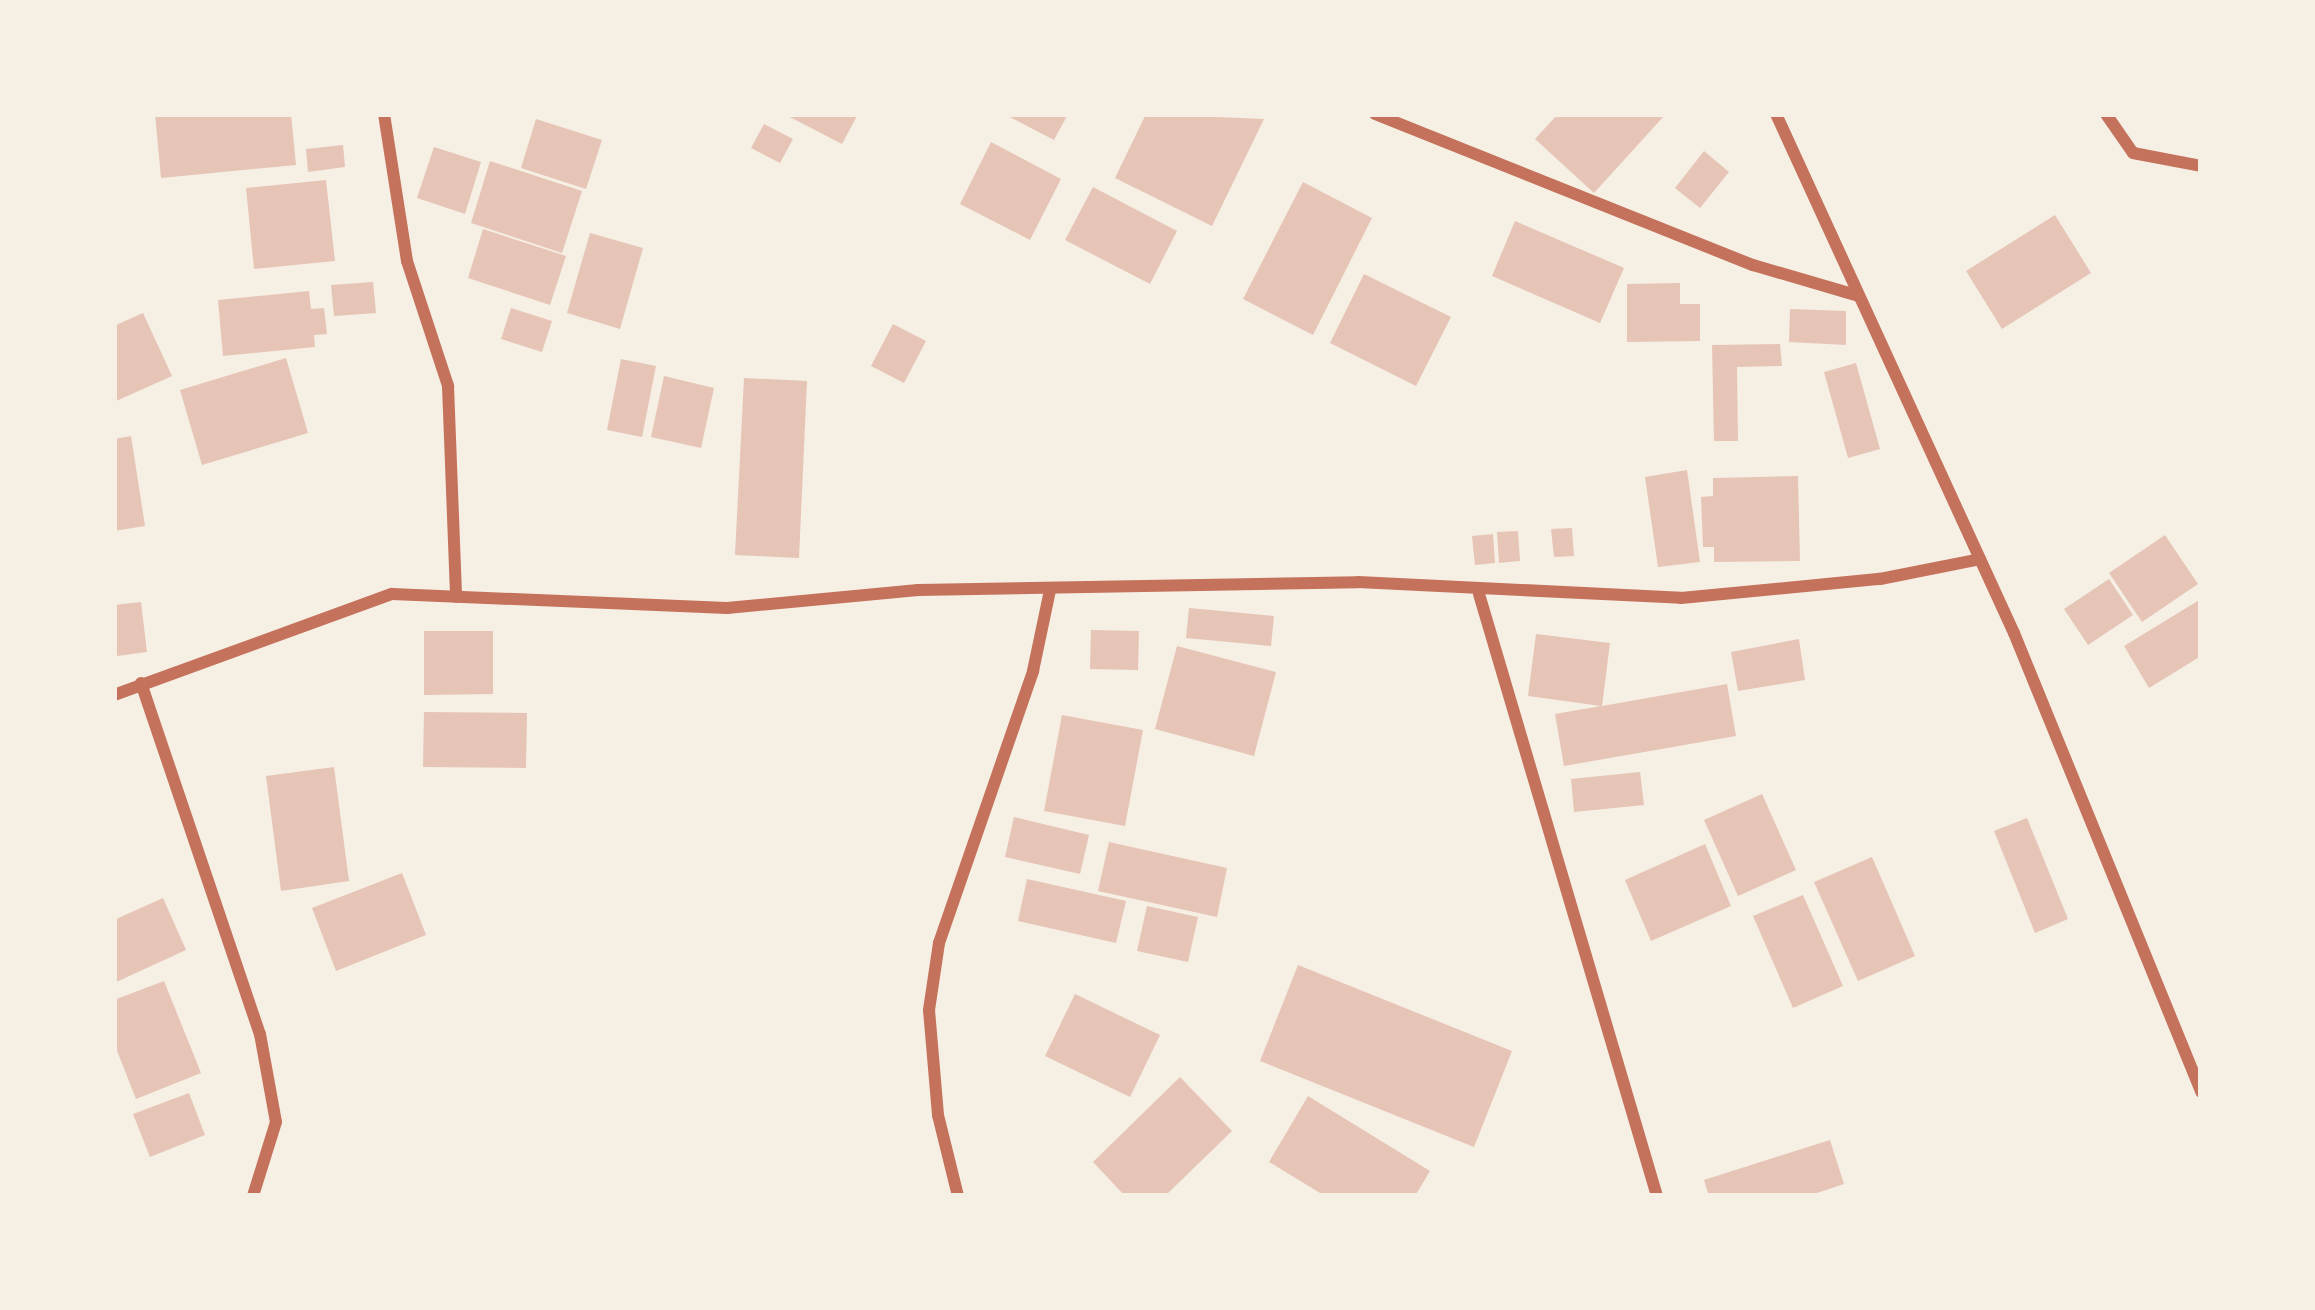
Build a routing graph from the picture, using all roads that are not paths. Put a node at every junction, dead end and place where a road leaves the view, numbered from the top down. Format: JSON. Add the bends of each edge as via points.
{"nodes":[{"id":1,"x":384,"y":114,"type":"edge"},
{"id":2,"x":1375,"y":114,"type":"edge"},
{"id":3,"x":1776,"y":114,"type":"edge"},
{"id":4,"x":2106,"y":114,"type":"edge"},
{"id":5,"x":2201,"y":166,"type":"edge"},
{"id":6,"x":1859,"y":296,"type":"junction"},
{"id":7,"x":1980,"y":559,"type":"junction"},
{"id":8,"x":1050,"y":590,"type":"junction"},
{"id":9,"x":1479,"y":594,"type":"junction"},
{"id":10,"x":456,"y":597,"type":"junction"},
{"id":11,"x":141,"y":683,"type":"junction"},
{"id":12,"x":114,"y":695,"type":"edge"},
{"id":13,"x":2201,"y":1092,"type":"edge"},
{"id":14,"x":253,"y":1196,"type":"edge"},
{"id":15,"x":958,"y":1196,"type":"edge"},
{"id":16,"x":1657,"y":1196,"type":"edge"}],
"edges":[{"from":1,"to":10,"type":"street","via":[[407,261],[448,386]]},
{"from":2,"to":6,"type":"street","via":[[1753,265]]},
{"from":3,"to":6,"type":"street"},
{"from":4,"to":5,"type":"street","via":[[2134,153]]},
{"from":6,"to":7,"type":"street"},
{"from":7,"to":9,"type":"street","via":[[1880,579],[1681,598]]},
{"from":7,"to":13,"type":"street"},
{"from":8,"to":9,"type":"street","via":[[1358,582]]},
{"from":8,"to":10,"type":"street","via":[[918,590],[727,608]]},
{"from":8,"to":15,"type":"street","via":[[1033,671],[939,943],[929,1010],[938,1115]]},
{"from":9,"to":16,"type":"street"},
{"from":10,"to":11,"type":"street","via":[[392,594],[349,604]]},
{"from":11,"to":12,"type":"street"},
{"from":11,"to":14,"type":"street","via":[[260,1034],[276,1122]]}]}
